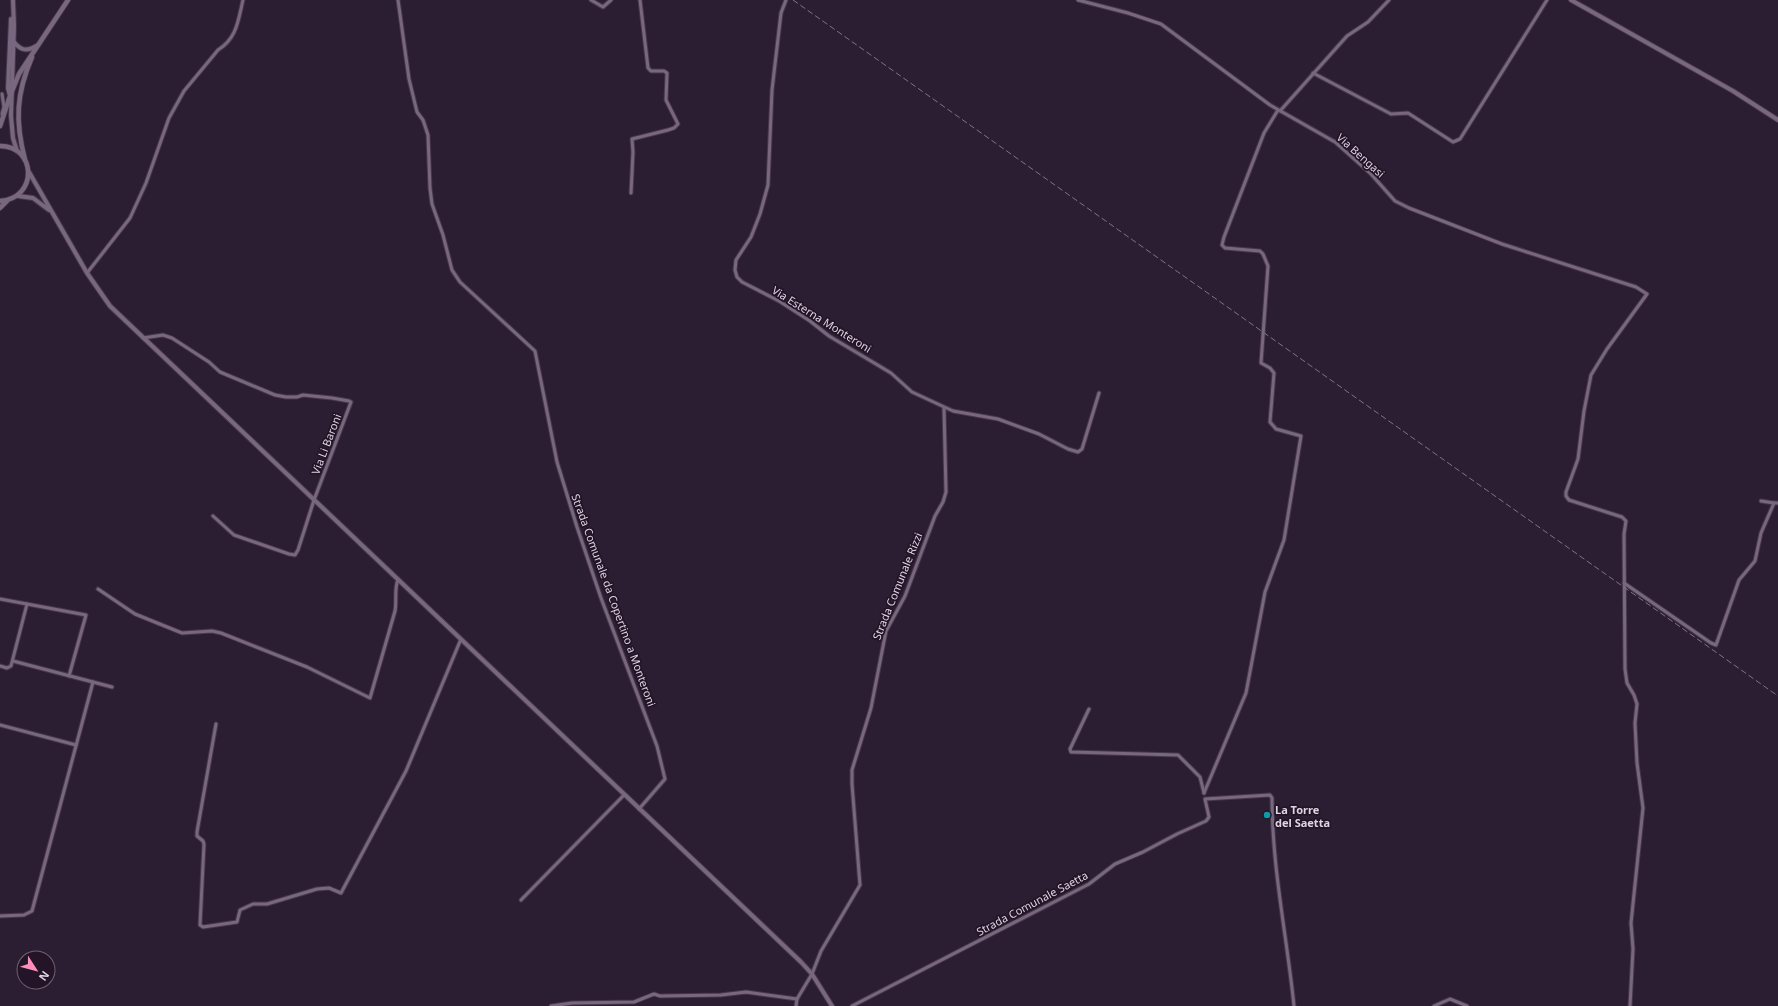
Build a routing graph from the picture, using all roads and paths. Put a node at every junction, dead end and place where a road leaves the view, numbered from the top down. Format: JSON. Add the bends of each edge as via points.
{"nodes":[{"id":1,"x":13,"y":0,"type":"edge"},
{"id":2,"x":68,"y":0,"type":"edge"},
{"id":3,"x":243,"y":0,"type":"edge"},
{"id":4,"x":398,"y":0,"type":"edge"},
{"id":5,"x":591,"y":0,"type":"edge"},
{"id":6,"x":611,"y":0,"type":"edge"},
{"id":7,"x":640,"y":0,"type":"edge"},
{"id":8,"x":786,"y":0,"type":"edge"},
{"id":9,"x":1078,"y":0,"type":"edge"},
{"id":10,"x":1389,"y":0,"type":"edge"},
{"id":11,"x":1547,"y":0,"type":"edge"},
{"id":12,"x":1571,"y":0,"type":"edge"},
{"id":13,"x":12,"y":7,"type":"junction"},
{"id":14,"x":13,"y":41,"type":"junction"},
{"id":15,"x":38,"y":45,"type":"junction"},
{"id":16,"x":1313,"y":73,"type":"junction"},
{"id":17,"x":13,"y":88,"type":"junction"},
{"id":18,"x":1,"y":94,"type":"edge"},
{"id":19,"x":10,"y":96,"type":"junction"},
{"id":20,"x":1279,"y":110,"type":"junction"},
{"id":21,"x":1778,"y":120,"type":"edge"},
{"id":22,"x":0,"y":121,"type":"edge"},
{"id":23,"x":0,"y":126,"type":"edge"},
{"id":24,"x":0,"y":146,"type":"edge"},
{"id":25,"x":17,"y":151,"type":"junction"},
{"id":26,"x":25,"y":160,"type":"junction"},
{"id":27,"x":29,"y":172,"type":"junction"},
{"id":28,"x":40,"y":192,"type":"junction"},
{"id":29,"x":631,"y":194,"type":"dead end"},
{"id":30,"x":18,"y":196,"type":"junction"},
{"id":31,"x":33,"y":198,"type":"junction"},
{"id":32,"x":0,"y":201,"type":"edge"},
{"id":33,"x":7,"y":201,"type":"junction"},
{"id":34,"x":0,"y":208,"type":"edge"},
{"id":35,"x":52,"y":212,"type":"junction"},
{"id":36,"x":87,"y":273,"type":"junction"},
{"id":37,"x":143,"y":338,"type":"junction"},
{"id":38,"x":1100,"y":393,"type":"dead end"},
{"id":39,"x":944,"y":408,"type":"junction"},
{"id":40,"x":314,"y":500,"type":"junction"},
{"id":41,"x":1761,"y":501,"type":"dead end"},
{"id":42,"x":1776,"y":503,"type":"edge"},
{"id":43,"x":213,"y":516,"type":"dead end"},
{"id":44,"x":398,"y":580,"type":"junction"},
{"id":45,"x":1624,"y":583,"type":"junction"},
{"id":46,"x":98,"y":589,"type":"dead end"},
{"id":47,"x":0,"y":599,"type":"edge"},
{"id":48,"x":28,"y":604,"type":"junction"},
{"id":49,"x":461,"y":640,"type":"junction"},
{"id":50,"x":13,"y":661,"type":"junction"},
{"id":51,"x":0,"y":666,"type":"edge"},
{"id":52,"x":69,"y":676,"type":"junction"},
{"id":53,"x":93,"y":682,"type":"junction"},
{"id":54,"x":112,"y":687,"type":"dead end"},
{"id":55,"x":1089,"y":708,"type":"dead end"},
{"id":56,"x":216,"y":724,"type":"dead end"},
{"id":57,"x":0,"y":725,"type":"edge"},
{"id":58,"x":76,"y":745,"type":"junction"},
{"id":59,"x":1204,"y":793,"type":"junction"},
{"id":60,"x":624,"y":794,"type":"junction"},
{"id":61,"x":1205,"y":799,"type":"junction"},
{"id":62,"x":639,"y":809,"type":"junction"},
{"id":63,"x":521,"y":900,"type":"dead end"},
{"id":64,"x":0,"y":916,"type":"edge"},
{"id":65,"x":812,"y":974,"type":"junction"},
{"id":66,"x":797,"y":999,"type":"junction"},
{"id":67,"x":552,"y":1006,"type":"edge"},
{"id":68,"x":796,"y":1006,"type":"edge"},
{"id":69,"x":832,"y":1006,"type":"edge"},
{"id":70,"x":852,"y":1006,"type":"edge"},
{"id":71,"x":1294,"y":1006,"type":"edge"},
{"id":72,"x":1434,"y":1006,"type":"edge"},
{"id":73,"x":1467,"y":1006,"type":"edge"},
{"id":74,"x":1630,"y":1006,"type":"edge"}],
"edges":[{"from":1,"to":13,"type":"street"},
{"from":2,"to":15,"type":"main road"},
{"from":3,"to":36,"type":"street","via":[[234,35],[184,91],[169,118],[146,183],[130,218]]},
{"from":4,"to":62,"type":"street","name":"Strada Comunale da Copertino a Monteroni","via":[[415,105],[428,135],[432,204],[452,270],[460,282],[535,351],[557,462],[577,527],[657,746],[665,779]]},
{"from":5,"to":6,"type":"street","via":[[603,7]]},
{"from":7,"to":29,"type":"street","via":[[648,68],[651,71],[664,70],[667,73],[666,100],[678,124],[668,130],[632,139]]},
{"from":8,"to":39,"type":"street","name":"Via Esterna Monteroni","via":[[781,13],[773,83],[768,185],[751,237],[736,260],[737,277],[891,373],[912,392]]},
{"from":9,"to":20,"type":"street","name":"Via Bengasi","via":[[1161,24]]},
{"from":10,"to":16,"type":"street","via":[[1368,22],[1347,36]]},
{"from":11,"to":16,"type":"street","via":[[1460,139],[1453,142],[1408,113],[1391,114]]},
{"from":12,"to":21,"type":"street","via":[[1733,91]]},
{"from":13,"to":14,"type":"street"},
{"from":13,"to":19,"type":"street","via":[[8,88]]},
{"from":14,"to":15,"type":"street","via":[[24,50]]},
{"from":14,"to":17,"type":"street"},
{"from":15,"to":17,"type":"main road"},
{"from":15,"to":26,"type":"main road","via":[[26,72],[17,117]]},
{"from":16,"to":20,"type":"street"},
{"from":17,"to":19,"type":"main road"},
{"from":17,"to":25,"type":"street","via":[[11,116]]},
{"from":18,"to":19,"type":"street"},
{"from":18,"to":22,"type":"street","via":[[4,107]]},
{"from":19,"to":23,"type":"main road"},
{"from":20,"to":45,"type":"street","name":"Via Bengasi","via":[[1335,142],[1371,174],[1395,201],[1502,244],[1636,287],[1647,294],[1591,375],[1578,459],[1566,492],[1569,500],[1625,518]]},
{"from":20,"to":59,"type":"street","via":[[1264,133],[1222,245],[1225,248],[1260,252],[1266,260],[1268,266],[1261,363],[1274,373],[1270,422],[1276,429],[1301,436],[1284,540],[1264,592],[1246,693]]},
{"from":24,"to":25,"type":"main road"},
{"from":25,"to":26,"type":"main road"},
{"from":26,"to":27,"type":"main road"},
{"from":27,"to":28,"type":"street"},
{"from":27,"to":30,"type":"main road","via":[[28,181]]},
{"from":28,"to":31,"type":"street"},
{"from":28,"to":35,"type":"street"},
{"from":30,"to":31,"type":"street"},
{"from":30,"to":33,"type":"main road"},
{"from":31,"to":35,"type":"street"},
{"from":32,"to":33,"type":"main road"},
{"from":33,"to":34,"type":"main road"},
{"from":35,"to":36,"type":"street"},
{"from":36,"to":37,"type":"street","via":[[110,306]]},
{"from":37,"to":40,"type":"street"},
{"from":37,"to":40,"type":"street","name":"Via Li Baroni","via":[[163,335],[172,338],[210,362],[220,372],[275,395],[303,395],[351,402]]},
{"from":38,"to":39,"type":"street","name":"Via Esterna Monteroni","via":[[1084,445],[1078,452],[998,418]]},
{"from":39,"to":65,"type":"street","name":"Strada Comunale Rizzi","via":[[945,497],[935,516],[905,596],[886,631],[871,708],[852,770],[860,885],[821,951]]},
{"from":40,"to":43,"type":"street","via":[[295,555],[234,535]]},
{"from":40,"to":44,"type":"street"},
{"from":41,"to":42,"type":"street"},
{"from":42,"to":45,"type":"street","via":[[1761,533],[1755,561],[1739,580],[1716,644],[1711,644]]},
{"from":44,"to":46,"type":"street","via":[[396,606],[370,698],[307,667],[221,633],[185,633],[146,620]]},
{"from":44,"to":49,"type":"street"},
{"from":45,"to":74,"type":"street","via":[[1625,669],[1627,683],[1637,704],[1636,745],[1643,808],[1630,922],[1633,949]]},
{"from":47,"to":48,"type":"street"},
{"from":48,"to":50,"type":"street"},
{"from":48,"to":52,"type":"street","via":[[86,615]]},
{"from":49,"to":56,"type":"street","via":[[406,771],[341,893],[324,888],[267,904],[253,904],[240,910],[237,922],[203,927],[200,925],[204,844],[197,836],[197,832]]},
{"from":49,"to":60,"type":"street"},
{"from":50,"to":51,"type":"street","via":[[10,668]]},
{"from":50,"to":52,"type":"street"},
{"from":52,"to":53,"type":"street"},
{"from":53,"to":54,"type":"street"},
{"from":53,"to":58,"type":"street"},
{"from":55,"to":59,"type":"street","name":"Strada Comunale Saetta","via":[[1070,749],[1071,752],[1178,755],[1200,777]]},
{"from":57,"to":58,"type":"street"},
{"from":58,"to":64,"type":"street","via":[[32,912]]},
{"from":59,"to":61,"type":"street","name":"Strada Comunale Saetta"},
{"from":60,"to":62,"type":"street"},
{"from":60,"to":63,"type":"street"},
{"from":61,"to":70,"type":"street","name":"Strada Comunale Saetta","via":[[1209,817],[1206,821],[1115,864],[1090,884]]},
{"from":61,"to":71,"type":"street","via":[[1272,796],[1275,856]]},
{"from":62,"to":65,"type":"street"},
{"from":65,"to":66,"type":"street","name":"Strada Comunale Rizzi"},
{"from":65,"to":69,"type":"street"},
{"from":66,"to":67,"type":"street","via":[[751,992],[721,995],[650,994],[641,1001],[634,1002],[572,1003]]},
{"from":66,"to":68,"type":"street"},
{"from":72,"to":73,"type":"street","via":[[1450,999]]}]}
